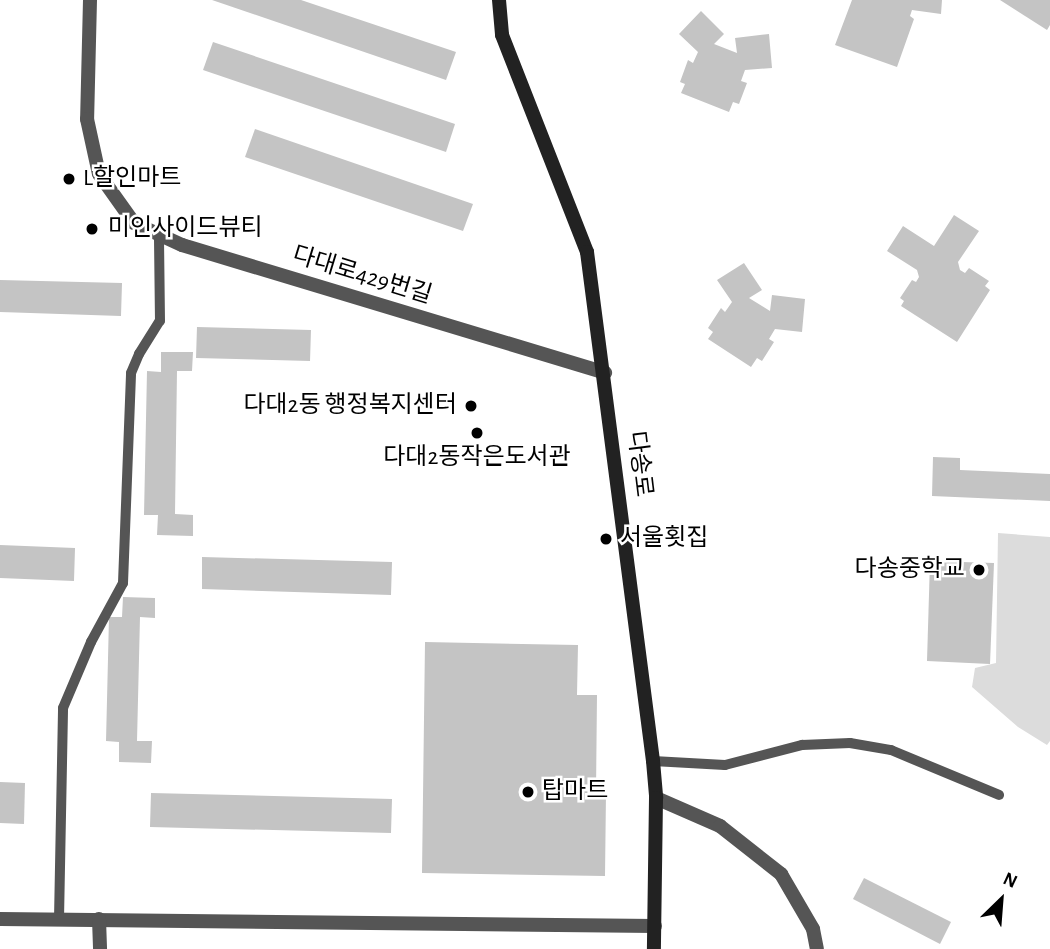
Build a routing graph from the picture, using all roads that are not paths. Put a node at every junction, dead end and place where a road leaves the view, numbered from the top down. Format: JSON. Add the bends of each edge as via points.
{"nodes":[{"id":1,"x":90,"y":0,"type":"edge"},
{"id":2,"x":499,"y":0,"type":"edge"},
{"id":3,"x":159,"y":234,"type":"junction"},
{"id":4,"x":605,"y":373,"type":"junction"},
{"id":5,"x":653,"y":761,"type":"junction"},
{"id":6,"x":999,"y":795,"type":"dead end"},
{"id":7,"x":656,"y":798,"type":"junction"},
{"id":8,"x":0,"y":919,"type":"edge"},
{"id":9,"x":59,"y":919,"type":"junction"},
{"id":10,"x":99,"y":919,"type":"junction"},
{"id":11,"x":655,"y":926,"type":"junction"},
{"id":12,"x":100,"y":949,"type":"edge"},
{"id":13,"x":654,"y":949,"type":"edge"},
{"id":14,"x":817,"y":949,"type":"edge"}],
"edges":[{"from":1,"to":3,"type":"street","name":"다대로429번길","via":[[87,119],[99,174],[134,223]]},
{"from":2,"to":4,"type":"main road","name":"다송로","via":[[502,35],[587,252]]},
{"from":3,"to":4,"type":"street","name":"다대로429번길","via":[[182,245]]},
{"from":3,"to":9,"type":"lane","via":[[160,321],[131,373],[123,583],[63,708]]},
{"from":4,"to":5,"type":"main road","name":"다송로"},
{"from":5,"to":6,"type":"lane","via":[[725,765],[802,745],[850,743],[891,750]]},
{"from":5,"to":7,"type":"main road","name":"다송로"},
{"from":7,"to":11,"type":"main road","name":"다송로"},
{"from":7,"to":14,"type":"street","via":[[720,827],[781,874],[813,929]]},
{"from":8,"to":9,"type":"street"},
{"from":9,"to":10,"type":"street"},
{"from":10,"to":11,"type":"street"},
{"from":10,"to":12,"type":"street"},
{"from":11,"to":13,"type":"main road","name":"다송로"}]}
